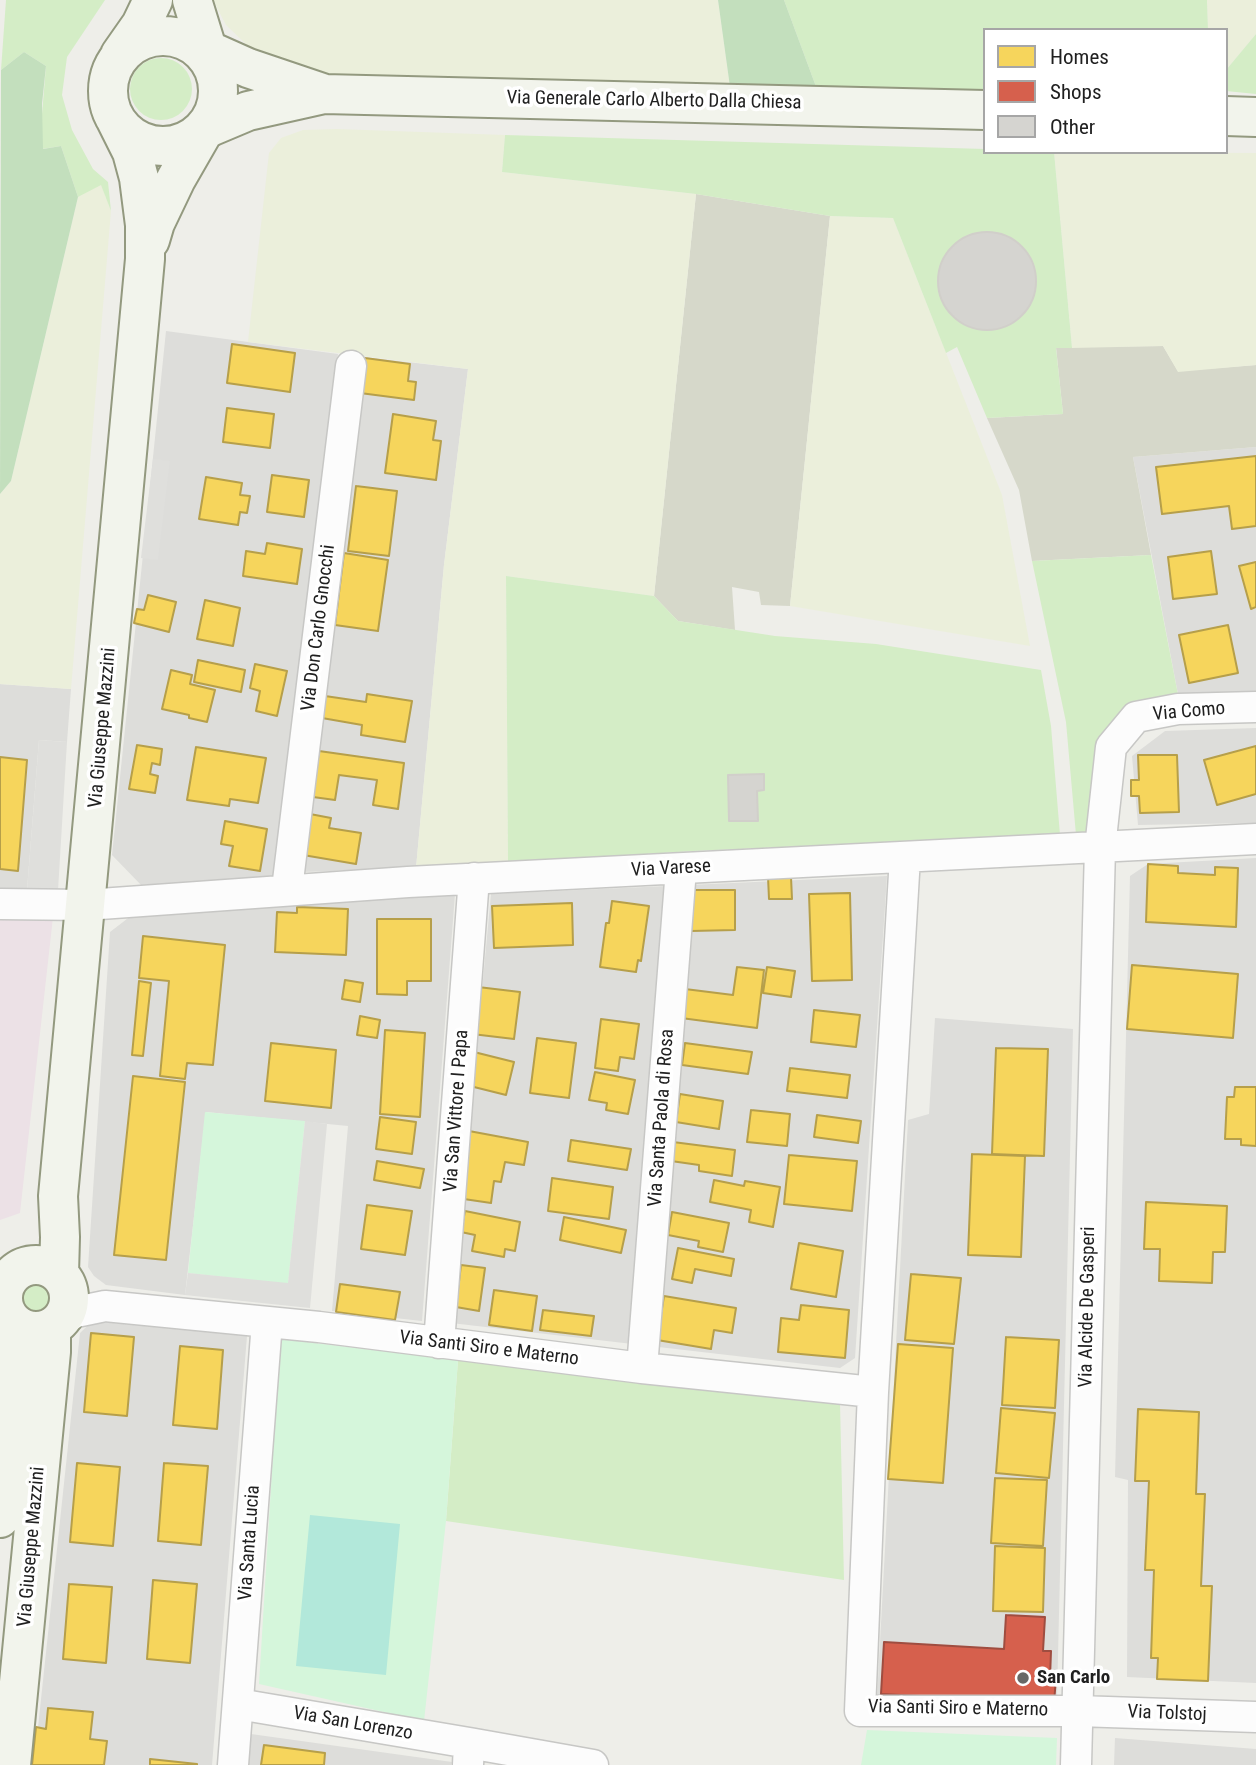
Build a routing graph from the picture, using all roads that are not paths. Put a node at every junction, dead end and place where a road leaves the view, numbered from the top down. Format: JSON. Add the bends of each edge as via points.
{"nodes":[{"id":1,"x":153,"y":0,"type":"edge"},
{"id":2,"x":192,"y":0,"type":"edge"},
{"id":3,"x":201,"y":52,"type":"junction"},
{"id":4,"x":117,"y":60,"type":"junction"},
{"id":5,"x":324,"y":94,"type":"junction"},
{"id":6,"x":983,"y":110,"type":"edge"},
{"id":7,"x":1228,"y":116,"type":"edge"},
{"id":8,"x":115,"y":117,"type":"junction"},
{"id":9,"x":1256,"y":117,"type":"edge"},
{"id":10,"x":202,"y":129,"type":"junction"},
{"id":11,"x":145,"y":259,"type":"junction"},
{"id":12,"x":351,"y":366,"type":"dead end"},
{"id":13,"x":1256,"y":708,"type":"edge"},
{"id":14,"x":1256,"y":839,"type":"edge"},
{"id":15,"x":1100,"y":848,"type":"junction"},
{"id":16,"x":905,"y":857,"type":"junction"},
{"id":17,"x":681,"y":869,"type":"junction"},
{"id":18,"x":474,"y":878,"type":"junction"},
{"id":19,"x":288,"y":889,"type":"junction"},
{"id":20,"x":0,"y":904,"type":"edge"},
{"id":21,"x":86,"y":905,"type":"junction"},
{"id":22,"x":58,"y":1196,"type":"junction"},
{"id":23,"x":22,"y":1268,"type":"junction"},
{"id":24,"x":62,"y":1277,"type":"junction"},
{"id":25,"x":105,"y":1306,"type":"junction"},
{"id":26,"x":267,"y":1322,"type":"junction"},
{"id":27,"x":14,"y":1324,"type":"junction"},
{"id":28,"x":56,"y":1324,"type":"junction"},
{"id":29,"x":439,"y":1343,"type":"junction"},
{"id":30,"x":642,"y":1367,"type":"junction"},
{"id":31,"x":873,"y":1392,"type":"junction"},
{"id":32,"x":0,"y":1518,"type":"edge"},
{"id":33,"x":238,"y":1704,"type":"junction"},
{"id":34,"x":1078,"y":1711,"type":"junction"},
{"id":35,"x":1256,"y":1717,"type":"edge"},
{"id":36,"x":468,"y":1754,"type":"edge"},
{"id":37,"x":11,"y":1765,"type":"edge"},
{"id":38,"x":233,"y":1765,"type":"edge"},
{"id":39,"x":593,"y":1765,"type":"edge"},
{"id":40,"x":1076,"y":1765,"type":"edge"}],
"edges":[{"from":1,"to":4,"type":"street"},
{"from":2,"to":3,"type":"street"},
{"from":3,"to":4,"type":"street","via":[[166,36],[148,37]]},
{"from":3,"to":5,"type":"street","name":"Via Generale Carlo Alberto Dalla Chiesa"},
{"from":3,"to":10,"type":"street","via":[[218,94],[216,107]]},
{"from":4,"to":8,"type":"street","via":[[108,86]]},
{"from":5,"to":6,"type":"street","name":"Via Generale Carlo Alberto Dalla Chiesa"},
{"from":5,"to":10,"type":"street","name":"Via Generale Carlo Alberto Dalla Chiesa","via":[[248,111]]},
{"from":7,"to":9,"type":"street"},
{"from":8,"to":10,"type":"street","via":[[130,135],[150,144],[173,145]]},
{"from":8,"to":11,"type":"street","name":"Via Giuseppe Mazzini","via":[[139,178]]},
{"from":10,"to":11,"type":"street","name":"Via Giuseppe Mazzini","via":[[161,209]]},
{"from":11,"to":21,"type":"street","name":"Via Giuseppe Mazzini"},
{"from":12,"to":19,"type":"street","name":"Via Don Carlo Gnocchi"},
{"from":13,"to":15,"type":"street","name":"Via Como","via":[[1178,709],[1136,717],[1111,747]]},
{"from":14,"to":15,"type":"street","name":"Via Varese"},
{"from":15,"to":16,"type":"street","name":"Via Varese"},
{"from":15,"to":34,"type":"street","name":"Via Alcide De Gasperi"},
{"from":16,"to":17,"type":"street","name":"Via Varese"},
{"from":16,"to":31,"type":"street","name":"Via Santi Siro e Materno"},
{"from":17,"to":18,"type":"street","name":"Via Varese"},
{"from":17,"to":30,"type":"street","name":"Via Santa Paola di Rosa"},
{"from":18,"to":19,"type":"street","name":"Via Varese"},
{"from":18,"to":29,"type":"street","name":"Via San Vittore I Papa"},
{"from":19,"to":21,"type":"street","name":"Via Varese"},
{"from":20,"to":21,"type":"street","name":"Via Varese"},
{"from":21,"to":22,"type":"street","name":"Via Giuseppe Mazzini"},
{"from":22,"to":23,"type":"street","name":"Via Giuseppe Mazzini"},
{"from":22,"to":24,"type":"street","name":"Via Giuseppe Mazzini"},
{"from":23,"to":24,"type":"street","via":[[48,1267]]},
{"from":23,"to":27,"type":"street","via":[[5,1286],[3,1298]]},
{"from":24,"to":25,"type":"street","name":"Via Santi Siro e Materno"},
{"from":24,"to":28,"type":"street","via":[[69,1294],[68,1308]]},
{"from":25,"to":26,"type":"street","name":"Via Santi Siro e Materno"},
{"from":25,"to":28,"type":"street","name":"Via Santi Siro e Materno","via":[[76,1312]]},
{"from":26,"to":29,"type":"street","name":"Via Santi Siro e Materno"},
{"from":26,"to":33,"type":"street","name":"Via Santa Lucia"},
{"from":27,"to":28,"type":"street","via":[[38,1332]]},
{"from":27,"to":32,"type":"street","name":"Via Giuseppe Mazzini","via":[[17,1356]]},
{"from":28,"to":37,"type":"street","name":"Via Giuseppe Mazzini"},
{"from":29,"to":30,"type":"street","name":"Via Santi Siro e Materno"},
{"from":30,"to":31,"type":"street","name":"Via Santi Siro e Materno"},
{"from":31,"to":34,"type":"street","name":"Via Santi Siro e Materno","via":[[860,1711]]},
{"from":33,"to":36,"type":"street","name":"Via San Lorenzo"},
{"from":33,"to":38,"type":"street","name":"Via Santa Lucia"},
{"from":34,"to":35,"type":"street","name":"Via Tolstoj"},
{"from":34,"to":40,"type":"street","name":"Via Alcide De Gasperi"},
{"from":36,"to":39,"type":"street","name":"Via San Lorenzo"}]}
